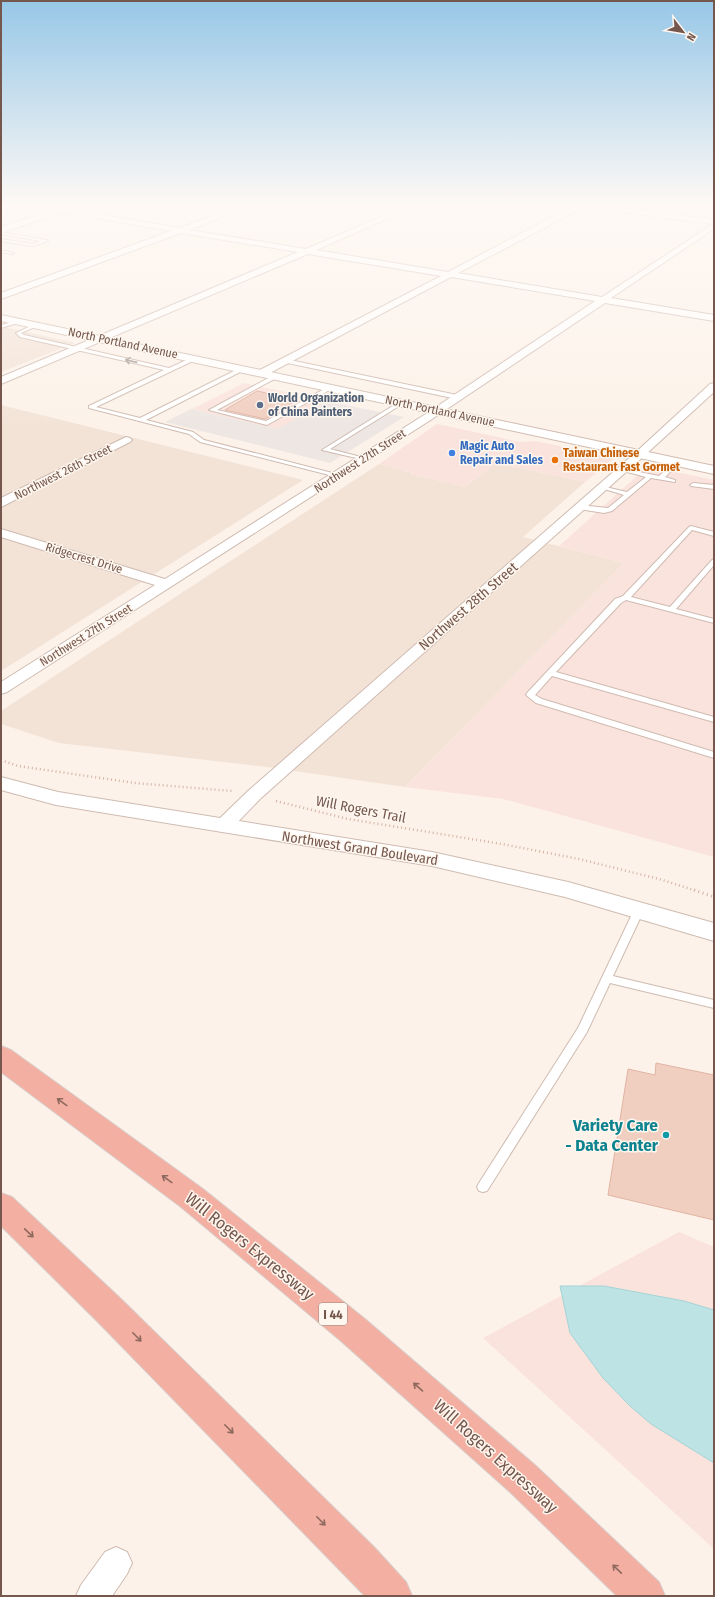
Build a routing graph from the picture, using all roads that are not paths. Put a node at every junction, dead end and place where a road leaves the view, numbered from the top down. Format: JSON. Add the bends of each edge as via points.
{"nodes":[{"id":1,"x":49,"y":279,"type":"edge"},
{"id":2,"x":245,"y":279,"type":"edge"},
{"id":3,"x":442,"y":279,"type":"edge"},
{"id":4,"x":479,"y":279,"type":"edge"},
{"id":5,"x":634,"y":279,"type":"edge"},
{"id":6,"x":1,"y":296,"type":"edge"},
{"id":7,"x":603,"y":299,"type":"junction"},
{"id":8,"x":1,"y":318,"type":"edge"},
{"id":9,"x":714,"y":318,"type":"edge"},
{"id":10,"x":19,"y":321,"type":"junction"},
{"id":11,"x":36,"y":325,"type":"junction"},
{"id":12,"x":1,"y":327,"type":"edge"},
{"id":13,"x":103,"y":339,"type":"junction"},
{"id":14,"x":79,"y":349,"type":"junction"},
{"id":15,"x":193,"y":359,"type":"junction"},
{"id":16,"x":285,"y":361,"type":"junction"},
{"id":17,"x":242,"y":369,"type":"junction"},
{"id":18,"x":169,"y":370,"type":"junction"},
{"id":19,"x":262,"y":373,"type":"junction"},
{"id":20,"x":276,"y":376,"type":"junction"},
{"id":21,"x":1,"y":381,"type":"edge"},
{"id":22,"x":714,"y":386,"type":"edge"},
{"id":23,"x":330,"y":388,"type":"junction"},
{"id":24,"x":457,"y":397,"type":"junction"},
{"id":25,"x":401,"y":403,"type":"junction"},
{"id":26,"x":437,"y":411,"type":"junction"},
{"id":27,"x":141,"y":420,"type":"junction"},
{"id":28,"x":126,"y":440,"type":"dead end"},
{"id":29,"x":640,"y":454,"type":"junction"},
{"id":30,"x":363,"y":458,"type":"junction"},
{"id":31,"x":677,"y":462,"type":"junction"},
{"id":32,"x":622,"y":469,"type":"junction"},
{"id":33,"x":714,"y":470,"type":"edge"},
{"id":34,"x":337,"y":475,"type":"junction"},
{"id":35,"x":650,"y":476,"type":"junction"},
{"id":36,"x":661,"y":478,"type":"junction"},
{"id":37,"x":673,"y":481,"type":"dead end"},
{"id":38,"x":693,"y":485,"type":"dead end"},
{"id":39,"x":603,"y":487,"type":"junction"},
{"id":40,"x":714,"y":487,"type":"edge"},
{"id":41,"x":628,"y":495,"type":"junction"},
{"id":42,"x":1,"y":503,"type":"edge"},
{"id":43,"x":579,"y":507,"type":"junction"},
{"id":44,"x":1,"y":533,"type":"edge"},
{"id":45,"x":714,"y":534,"type":"edge"},
{"id":46,"x":714,"y":561,"type":"edge"},
{"id":47,"x":167,"y":584,"type":"junction"},
{"id":48,"x":626,"y":598,"type":"junction"},
{"id":49,"x":671,"y":610,"type":"junction"},
{"id":50,"x":714,"y":621,"type":"edge"},
{"id":51,"x":551,"y":673,"type":"junction"},
{"id":52,"x":1,"y":689,"type":"edge"},
{"id":53,"x":714,"y":720,"type":"edge"},
{"id":54,"x":714,"y":755,"type":"edge"},
{"id":55,"x":1,"y":782,"type":"edge"},
{"id":56,"x":223,"y":826,"type":"junction"},
{"id":57,"x":639,"y":910,"type":"junction"},
{"id":58,"x":714,"y":932,"type":"edge"},
{"id":59,"x":608,"y":979,"type":"junction"},
{"id":60,"x":714,"y":1004,"type":"edge"},
{"id":61,"x":1,"y":1057,"type":"edge"},
{"id":62,"x":483,"y":1187,"type":"dead end"},
{"id":63,"x":1,"y":1206,"type":"edge"},
{"id":64,"x":116,"y":1563,"type":"dead end"},
{"id":65,"x":92,"y":1596,"type":"edge"},
{"id":66,"x":392,"y":1596,"type":"edge"},
{"id":67,"x":645,"y":1596,"type":"edge"}],
"edges":[{"from":1,"to":6,"type":"street"},
{"from":2,"to":13,"type":"street"},
{"from":3,"to":16,"type":"street"},
{"from":4,"to":7,"type":"street"},
{"from":5,"to":7,"type":"street","name":"Northwest 27th Street"},
{"from":7,"to":9,"type":"street"},
{"from":7,"to":24,"type":"street","name":"Northwest 27th Street"},
{"from":8,"to":10,"type":"main road","name":"North Portland Avenue"},
{"from":10,"to":11,"type":"main road","name":"North Portland Avenue"},
{"from":10,"to":12,"type":"lane"},
{"from":11,"to":13,"type":"main road","name":"North Portland Avenue"},
{"from":11,"to":14,"type":"lane","via":[[18,333]]},
{"from":13,"to":14,"type":"street"},
{"from":13,"to":15,"type":"main road","name":"North Portland Avenue"},
{"from":18,"to":14,"type":"lane","one_way":true},
{"from":14,"to":21,"type":"street"},
{"from":15,"to":17,"type":"main road","name":"North Portland Avenue"},
{"from":15,"to":18,"type":"lane"},
{"from":16,"to":19,"type":"street"},
{"from":16,"to":24,"type":"lane"},
{"from":17,"to":19,"type":"main road","name":"North Portland Avenue"},
{"from":17,"to":27,"type":"lane"},
{"from":18,"to":27,"type":"lane","via":[[91,407]]},
{"from":19,"to":20,"type":"main road","name":"North Portland Avenue"},
{"from":20,"to":23,"type":"main road","name":"North Portland Avenue"},
{"from":20,"to":23,"type":"lane","via":[[212,410],[267,423]]},
{"from":22,"to":29,"type":"street","name":"Northwest 28th Street"},
{"from":23,"to":25,"type":"main road","name":"North Portland Avenue"},
{"from":24,"to":26,"type":"street","name":"Northwest 27th Street"},
{"from":25,"to":26,"type":"main road","name":"North Portland Avenue"},
{"from":25,"to":30,"type":"lane","via":[[325,450]]},
{"from":26,"to":29,"type":"main road","name":"North Portland Avenue"},
{"from":26,"to":30,"type":"street","name":"Northwest 27th Street"},
{"from":27,"to":34,"type":"lane","via":[[191,433],[202,440]]},
{"from":28,"to":42,"type":"street","name":"Northwest 26th Street"},
{"from":29,"to":31,"type":"main road","name":"North Portland Avenue"},
{"from":29,"to":32,"type":"street","name":"Northwest 28th Street"},
{"from":30,"to":34,"type":"street","name":"Northwest 27th Street"},
{"from":31,"to":33,"type":"main road","name":"North Portland Avenue"},
{"from":31,"to":36,"type":"lane"},
{"from":32,"to":35,"type":"lane"},
{"from":32,"to":39,"type":"street","name":"Northwest 28th Street"},
{"from":34,"to":47,"type":"street","name":"Northwest 27th Street"},
{"from":35,"to":36,"type":"lane"},
{"from":35,"to":41,"type":"lane"},
{"from":36,"to":37,"type":"lane"},
{"from":38,"to":40,"type":"lane"},
{"from":39,"to":41,"type":"lane"},
{"from":39,"to":43,"type":"street","name":"Northwest 28th Street"},
{"from":41,"to":43,"type":"lane","via":[[610,510]]},
{"from":43,"to":56,"type":"street","name":"Northwest 28th Street","via":[[254,795]]},
{"from":44,"to":47,"type":"street","name":"Ridgecrest Drive"},
{"from":45,"to":48,"type":"lane","via":[[691,528]]},
{"from":46,"to":49,"type":"lane"},
{"from":47,"to":52,"type":"street","name":"Northwest 27th Street"},
{"from":48,"to":49,"type":"lane"},
{"from":48,"to":51,"type":"lane","via":[[618,601]]},
{"from":49,"to":50,"type":"lane"},
{"from":51,"to":53,"type":"lane"},
{"from":51,"to":54,"type":"lane","via":[[530,695],[539,701]]},
{"from":55,"to":56,"type":"main road","name":"Northwest Grand Boulevard","via":[[56,798]]},
{"from":56,"to":57,"type":"main road","name":"Northwest Grand Boulevard","via":[[432,859],[568,890]]},
{"from":57,"to":58,"type":"main road","name":"Northwest Grand Boulevard"},
{"from":57,"to":59,"type":"lane"},
{"from":59,"to":60,"type":"lane"},
{"from":59,"to":62,"type":"lane","via":[[583,1029]]},
{"from":67,"to":61,"type":"highway","name":"Will Rogers Expressway","number":"I 44","one_way":true,"via":[[523,1479],[353,1330],[192,1198]]},
{"from":63,"to":66,"type":"highway","one_way":true,"via":[[109,1310]]},
{"from":64,"to":65,"type":"street"}]}
